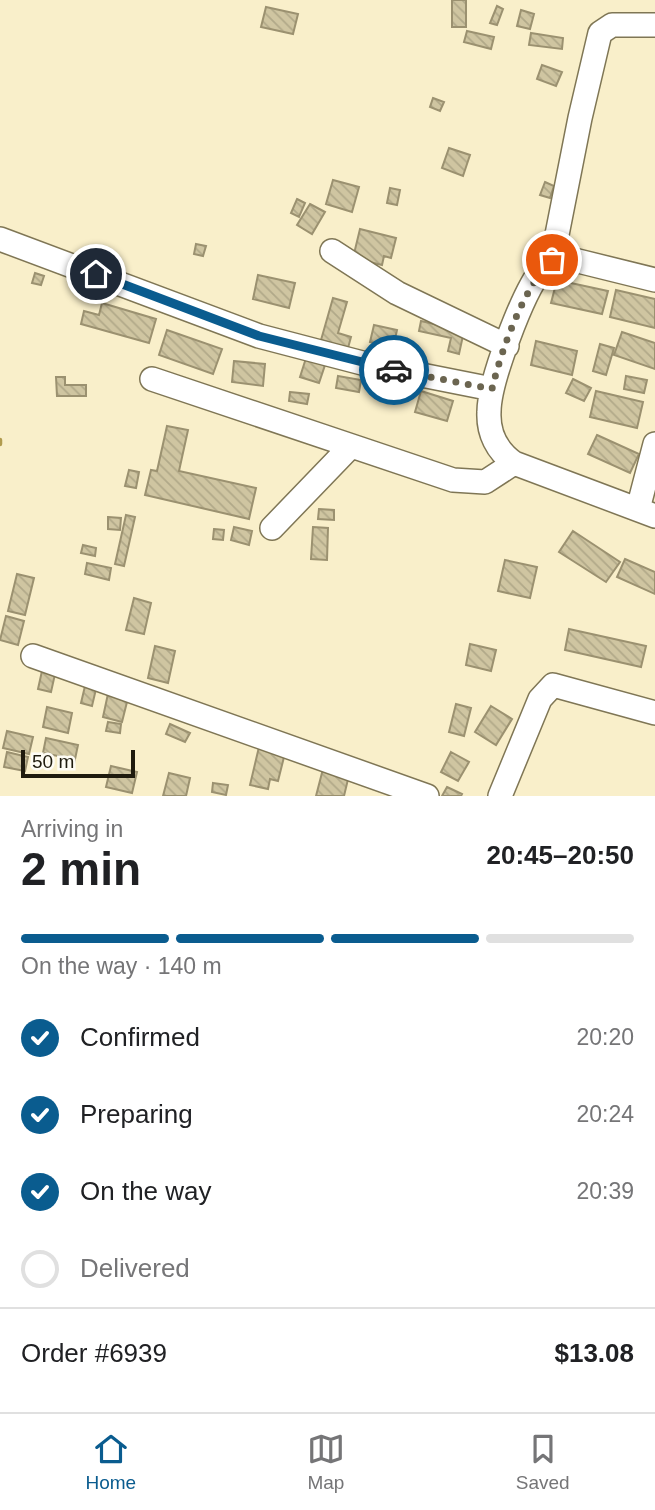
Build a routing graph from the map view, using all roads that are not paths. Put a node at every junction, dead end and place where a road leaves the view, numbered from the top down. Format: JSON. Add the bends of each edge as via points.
{"nodes":[{"id":1,"x":655,"y":25,"type":"edge"},
{"id":2,"x":0,"y":239,"type":"edge"},
{"id":3,"x":332,"y":251,"type":"dead end"},
{"id":4,"x":552,"y":260,"type":"junction"},
{"id":5,"x":655,"y":280,"type":"edge"},
{"id":6,"x":507,"y":346,"type":"junction"},
{"id":7,"x":152,"y":379,"type":"dead end"},
{"id":8,"x":492,"y":389,"type":"junction"},
{"id":9,"x":655,"y":444,"type":"edge"},
{"id":10,"x":350,"y":447,"type":"junction"},
{"id":11,"x":514,"y":463,"type":"junction"},
{"id":12,"x":647,"y":512,"type":"edge"},
{"id":13,"x":272,"y":528,"type":"dead end"},
{"id":14,"x":33,"y":656,"type":"dead end"},
{"id":15,"x":655,"y":713,"type":"edge"},
{"id":16,"x":426,"y":796,"type":"edge"},
{"id":17,"x":500,"y":796,"type":"edge"}],
"edges":[{"from":1,"to":4,"type":"street","via":[[612,25],[600,33]]},
{"from":2,"to":8,"type":"street","via":[[259,336],[366,364]]},
{"from":3,"to":6,"type":"street","via":[[397,293]]},
{"from":4,"to":5,"type":"street","via":[[566,258]]},
{"from":4,"to":6,"type":"street","via":[[541,271]]},
{"from":6,"to":8,"type":"street"},
{"from":7,"to":10,"type":"street"},
{"from":8,"to":11,"type":"street","via":[[489,415],[494,440],[501,454]]},
{"from":9,"to":12,"type":"street"},
{"from":10,"to":11,"type":"street","via":[[472,483],[498,476]]},
{"from":10,"to":13,"type":"street"},
{"from":11,"to":12,"type":"street"},
{"from":14,"to":16,"type":"street"},
{"from":15,"to":17,"type":"street","via":[[559,685],[548,688]]}]}
